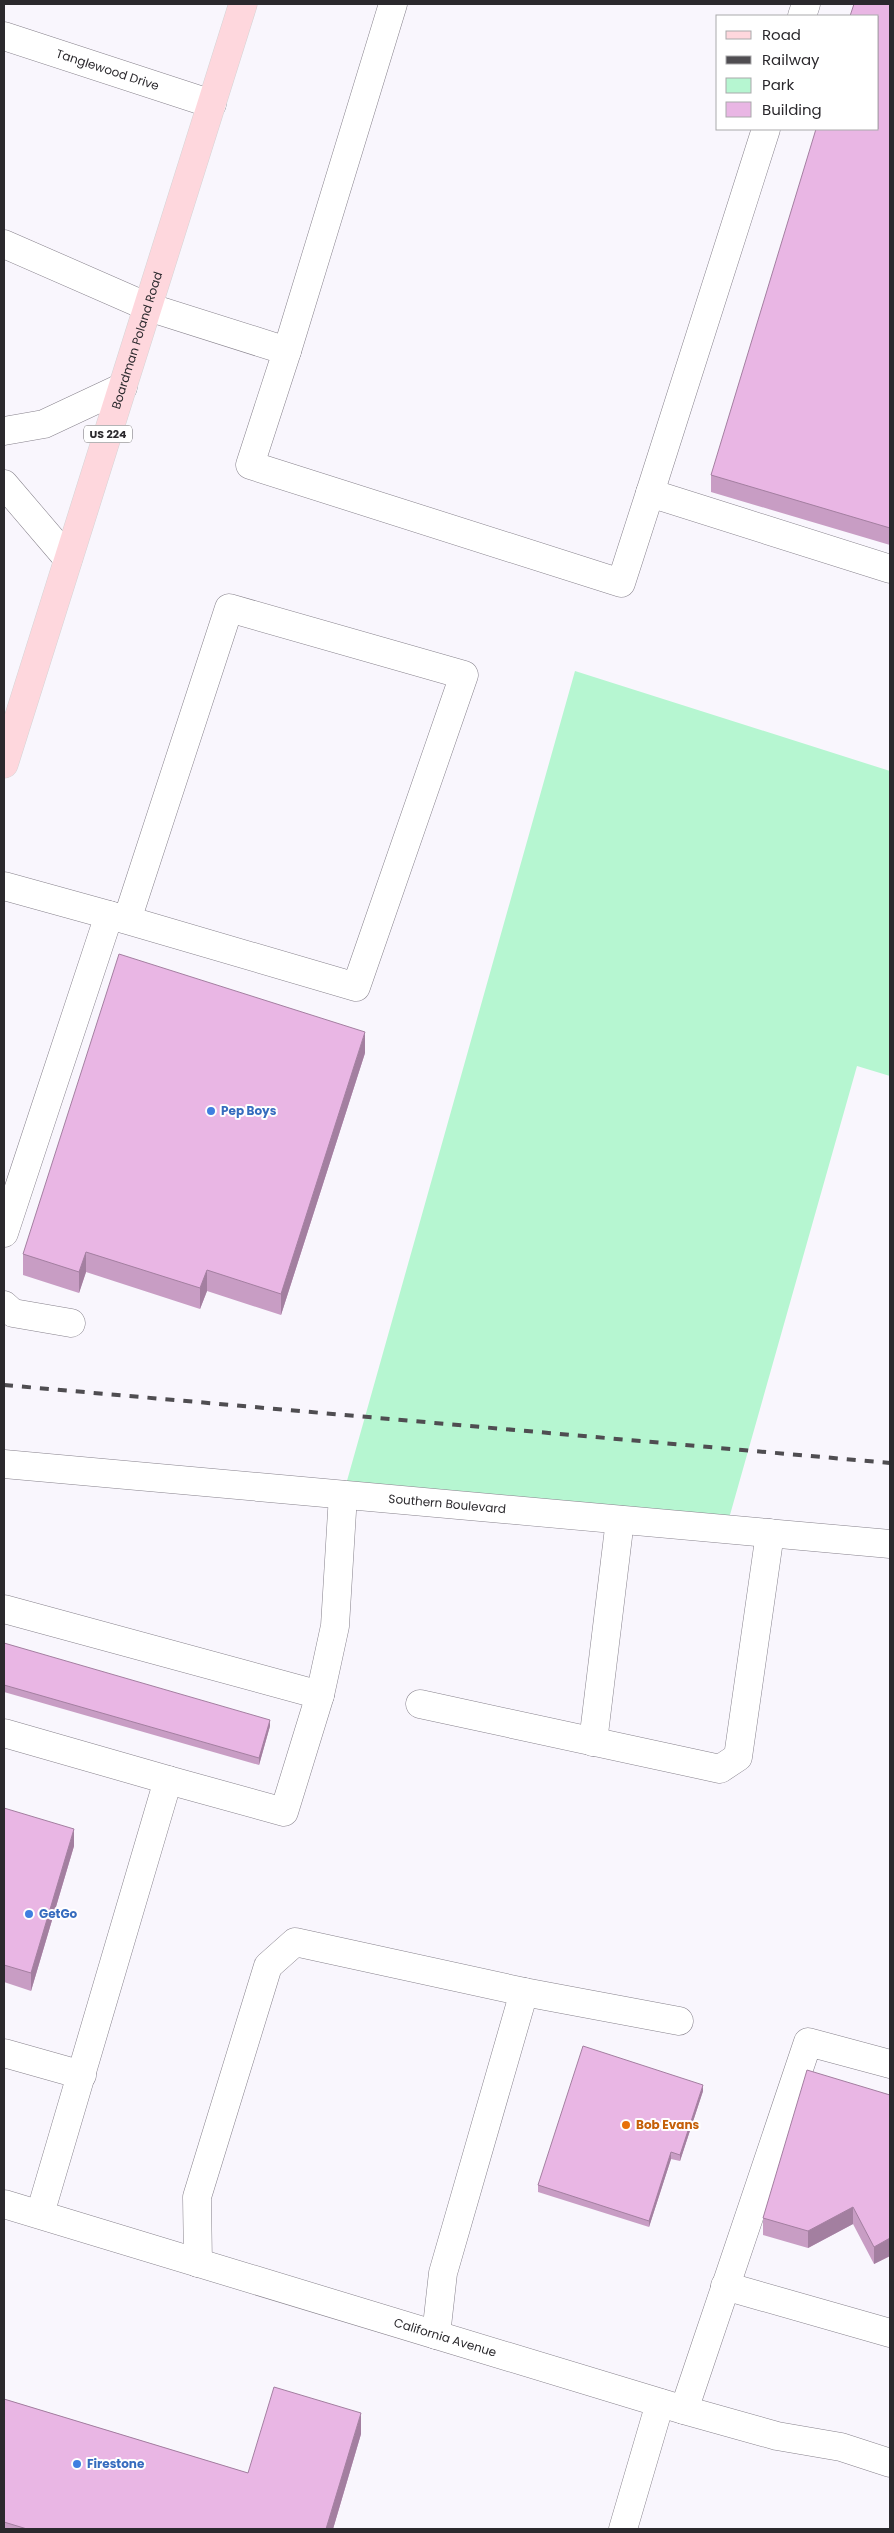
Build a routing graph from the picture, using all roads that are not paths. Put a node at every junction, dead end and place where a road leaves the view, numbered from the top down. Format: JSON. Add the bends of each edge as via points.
{"nodes":[{"id":1,"x":244,"y":4,"type":"edge"},
{"id":2,"x":393,"y":4,"type":"edge"},
{"id":3,"x":4,"y":36,"type":"edge"},
{"id":4,"x":212,"y":104,"type":"junction"},
{"id":5,"x":766,"y":130,"type":"edge"},
{"id":6,"x":4,"y":244,"type":"edge"},
{"id":7,"x":148,"y":307,"type":"junction"},
{"id":8,"x":286,"y":351,"type":"junction"},
{"id":9,"x":122,"y":387,"type":"junction"},
{"id":10,"x":4,"y":431,"type":"edge"},
{"id":11,"x":4,"y":484,"type":"edge"},
{"id":12,"x":650,"y":493,"type":"junction"},
{"id":13,"x":68,"y":559,"type":"junction"},
{"id":14,"x":890,"y":569,"type":"edge"},
{"id":15,"x":4,"y":764,"type":"edge"},
{"id":16,"x":4,"y":886,"type":"edge"},
{"id":17,"x":118,"y":917,"type":"junction"},
{"id":18,"x":4,"y":1233,"type":"edge"},
{"id":19,"x":4,"y":1305,"type":"edge"},
{"id":20,"x":71,"y":1323,"type":"dead end"},
{"id":21,"x":4,"y":1464,"type":"edge"},
{"id":22,"x":343,"y":1495,"type":"junction"},
{"id":23,"x":620,"y":1520,"type":"junction"},
{"id":24,"x":770,"y":1533,"type":"junction"},
{"id":25,"x":890,"y":1544,"type":"edge"},
{"id":26,"x":4,"y":1609,"type":"edge"},
{"id":27,"x":320,"y":1695,"type":"junction"},
{"id":28,"x":420,"y":1704,"type":"dead end"},
{"id":29,"x":4,"y":1733,"type":"edge"},
{"id":30,"x":593,"y":1742,"type":"junction"},
{"id":31,"x":168,"y":1780,"type":"junction"},
{"id":32,"x":524,"y":1992,"type":"junction"},
{"id":33,"x":679,"y":2021,"type":"dead end"},
{"id":34,"x":4,"y":2053,"type":"edge"},
{"id":35,"x":890,"y":2064,"type":"edge"},
{"id":36,"x":82,"y":2075,"type":"junction"},
{"id":37,"x":4,"y":2204,"type":"edge"},
{"id":38,"x":40,"y":2214,"type":"junction"},
{"id":39,"x":198,"y":2263,"type":"junction"},
{"id":40,"x":725,"y":2286,"type":"junction"},
{"id":41,"x":890,"y":2334,"type":"edge"},
{"id":42,"x":436,"y":2335,"type":"junction"},
{"id":43,"x":672,"y":2407,"type":"junction"},
{"id":44,"x":890,"y":2463,"type":"edge"},
{"id":45,"x":623,"y":2529,"type":"edge"}],
"edges":[{"from":1,"to":4,"type":"main road","name":"Boardman Poland Road","number":"US 224"},
{"from":2,"to":8,"type":"street"},
{"from":3,"to":4,"type":"street","name":"Tanglewood Drive"},
{"from":4,"to":7,"type":"main road","name":"Boardman Poland Road","number":"US 224"},
{"from":5,"to":12,"type":"street"},
{"from":6,"to":7,"type":"street"},
{"from":7,"to":8,"type":"street"},
{"from":7,"to":9,"type":"main road","name":"Boardman Poland Road","number":"US 224"},
{"from":8,"to":12,"type":"street","via":[[250,465],[621,583]]},
{"from":9,"to":10,"type":"street","via":[[44,424]]},
{"from":9,"to":13,"type":"main road","name":"Boardman Poland Road","number":"US 224"},
{"from":11,"to":13,"type":"street"},
{"from":12,"to":14,"type":"street"},
{"from":13,"to":15,"type":"main road","name":"Boardman Poland Road","number":"US 224"},
{"from":16,"to":17,"type":"street"},
{"from":17,"to":17,"type":"street","via":[[230,608],[464,675],[356,987]]},
{"from":17,"to":18,"type":"street"},
{"from":19,"to":20,"type":"street","via":[[12,1313]]},
{"from":21,"to":22,"type":"street","name":"Southern Boulevard"},
{"from":22,"to":23,"type":"street","name":"Southern Boulevard"},
{"from":22,"to":27,"type":"street","via":[[335,1626]]},
{"from":23,"to":24,"type":"street","name":"Southern Boulevard"},
{"from":23,"to":30,"type":"street"},
{"from":24,"to":25,"type":"street","name":"Southern Boulevard"},
{"from":24,"to":30,"type":"street","via":[[738,1757],[720,1769]]},
{"from":26,"to":27,"type":"street"},
{"from":27,"to":31,"type":"street","via":[[284,1812]]},
{"from":28,"to":30,"type":"street"},
{"from":29,"to":31,"type":"street"},
{"from":31,"to":36,"type":"street"},
{"from":32,"to":33,"type":"street"},
{"from":32,"to":39,"type":"street","via":[[295,1942],[268,1966],[202,2179],[197,2197]]},
{"from":32,"to":42,"type":"street","via":[[443,2273]]},
{"from":34,"to":36,"type":"street"},
{"from":35,"to":40,"type":"street","via":[[808,2042]]},
{"from":36,"to":38,"type":"street"},
{"from":37,"to":38,"type":"street","name":"California Avenue"},
{"from":38,"to":39,"type":"street","name":"California Avenue"},
{"from":39,"to":42,"type":"street","name":"California Avenue"},
{"from":40,"to":41,"type":"street"},
{"from":40,"to":43,"type":"street"},
{"from":42,"to":43,"type":"street","name":"California Avenue"},
{"from":43,"to":44,"type":"street","name":"California Avenue","via":[[777,2436],[841,2447]]},
{"from":43,"to":45,"type":"street"}]}
